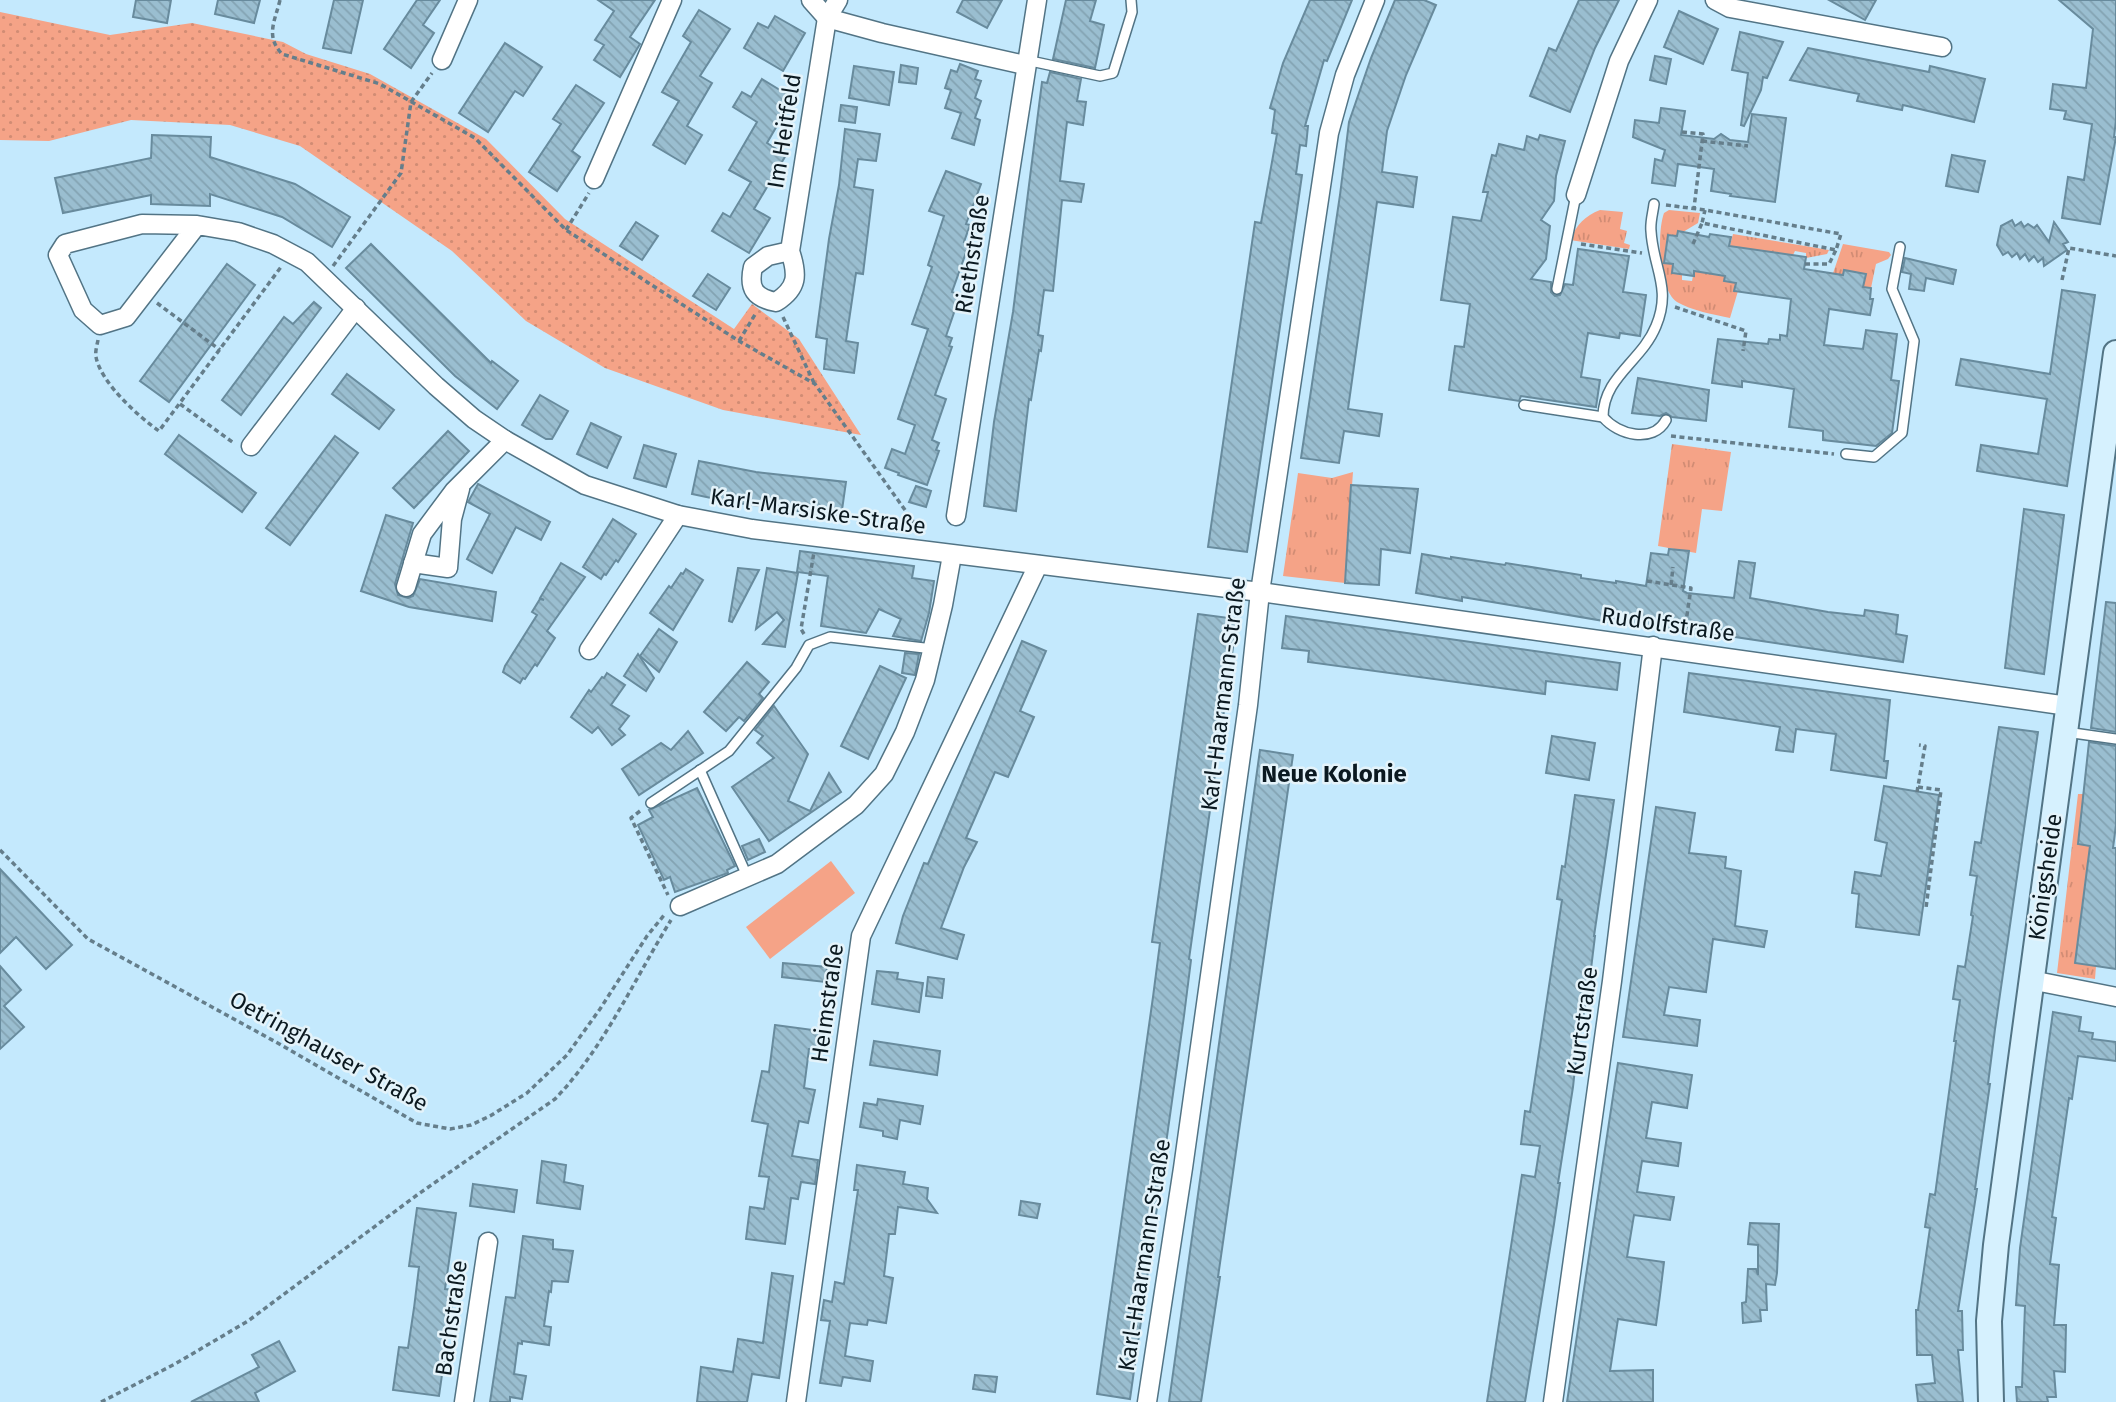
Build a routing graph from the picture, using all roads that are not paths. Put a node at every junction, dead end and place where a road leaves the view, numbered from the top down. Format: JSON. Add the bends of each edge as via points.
{"nodes":[{"id":1,"x":468,"y":0,"type":"edge"},
{"id":2,"x":672,"y":0,"type":"edge"},
{"id":3,"x":811,"y":0,"type":"edge"},
{"id":4,"x":838,"y":0,"type":"edge"},
{"id":5,"x":1037,"y":0,"type":"edge"},
{"id":6,"x":1132,"y":0,"type":"edge"},
{"id":7,"x":1376,"y":0,"type":"edge"},
{"id":8,"x":1648,"y":0,"type":"edge"},
{"id":9,"x":1715,"y":0,"type":"edge"},
{"id":10,"x":827,"y":18,"type":"junction"},
{"id":11,"x":1942,"y":47,"type":"dead end"},
{"id":12,"x":442,"y":60,"type":"road end"},
{"id":13,"x":1026,"y":62,"type":"junction"},
{"id":14,"x":594,"y":179,"type":"road end"},
{"id":15,"x":1576,"y":195,"type":"joint"},
{"id":16,"x":1654,"y":204,"type":"road end"},
{"id":17,"x":197,"y":225,"type":"junction"},
{"id":18,"x":1900,"y":247,"type":"dead end"},
{"id":19,"x":790,"y":250,"type":"junction"},
{"id":20,"x":1557,"y":289,"type":"dead end"},
{"id":21,"x":356,"y":308,"type":"junction"},
{"id":22,"x":2116,"y":353,"type":"edge"},
{"id":23,"x":1524,"y":405,"type":"dead end"},
{"id":24,"x":1603,"y":417,"type":"junction"},
{"id":25,"x":1666,"y":420,"type":"dead end"},
{"id":26,"x":505,"y":440,"type":"junction"},
{"id":27,"x":251,"y":446,"type":"road end"},
{"id":28,"x":1846,"y":454,"type":"road end"},
{"id":29,"x":461,"y":484,"type":"junction"},
{"id":30,"x":678,"y":515,"type":"junction"},
{"id":31,"x":956,"y":516,"type":"dead end"},
{"id":32,"x":944,"y":554,"type":"junction"},
{"id":33,"x":414,"y":563,"type":"junction"},
{"id":34,"x":1038,"y":565,"type":"junction"},
{"id":35,"x":406,"y":587,"type":"dead end"},
{"id":36,"x":1260,"y":592,"type":"junction"},
{"id":37,"x":1653,"y":646,"type":"junction"},
{"id":38,"x":933,"y":649,"type":"junction"},
{"id":39,"x":589,"y":650,"type":"dead end"},
{"id":40,"x":2068,"y":706,"type":"junction"},
{"id":41,"x":2065,"y":732,"type":"junction"},
{"id":42,"x":2116,"y":739,"type":"edge"},
{"id":43,"x":700,"y":770,"type":"junction"},
{"id":44,"x":651,"y":803,"type":"road end"},
{"id":45,"x":747,"y":876,"type":"junction"},
{"id":46,"x":680,"y":906,"type":"road end"},
{"id":47,"x":2031,"y":980,"type":"junction"},
{"id":48,"x":2116,"y":997,"type":"edge"},
{"id":49,"x":488,"y":1242,"type":"dead end"},
{"id":50,"x":464,"y":1402,"type":"edge"},
{"id":51,"x":796,"y":1402,"type":"edge"},
{"id":52,"x":1147,"y":1402,"type":"edge"},
{"id":53,"x":1553,"y":1402,"type":"edge"},
{"id":54,"x":1991,"y":1402,"type":"edge"}],
"edges":[{"from":1,"to":12,"type":"street"},
{"from":2,"to":14,"type":"street"},
{"from":3,"to":10,"type":"street"},
{"from":4,"to":10,"type":"street","name":"Im Heitfeld"},
{"from":5,"to":13,"type":"street","name":"Riethstraße"},
{"from":6,"to":13,"type":"lane","via":[[1113,73],[1100,76]]},
{"from":7,"to":36,"type":"street","name":"Karl-Haarmann-Straße","via":[[1345,75],[1329,133]]},
{"from":8,"to":15,"type":"street","via":[[1619,61]]},
{"from":9,"to":11,"type":"street","via":[[1730,8]]},
{"from":10,"to":13,"type":"street"},
{"from":10,"to":19,"type":"street","name":"Im Heitfeld"},
{"from":13,"to":31,"type":"street","name":"Riethstraße"},
{"from":15,"to":20,"type":"lane"},
{"from":16,"to":24,"type":"lane","via":[[1651,229],[1664,299],[1647,346],[1611,386],[1603,402]]},
{"from":17,"to":17,"type":"street","name":"Karl-Marsiske-Straße","via":[[142,224],[65,244],[58,255],[83,310],[100,325],[126,317]]},
{"from":17,"to":21,"type":"street","name":"Karl-Marsiske-Straße","via":[[273,244],[307,262]]},
{"from":18,"to":28,"type":"lane","via":[[1892,289],[1914,341],[1902,433],[1874,457]]},
{"from":19,"to":19,"type":"street","name":"Im Heitfeld","via":[[795,265],[790,293],[771,301],[757,295],[750,280],[752,267],[768,256]]},
{"from":21,"to":26,"type":"street","name":"Karl-Marsiske-Straße","via":[[436,386]]},
{"from":21,"to":27,"type":"street"},
{"from":22,"to":40,"type":"main road","name":"Königsheide"},
{"from":23,"to":24,"type":"lane"},
{"from":24,"to":25,"type":"lane","via":[[1635,435],[1651,435]]},
{"from":26,"to":29,"type":"street"},
{"from":26,"to":30,"type":"street","name":"Karl-Marsiske-Straße","via":[[585,485]]},
{"from":29,"to":33,"type":"street","via":[[422,534]]},
{"from":29,"to":33,"type":"street","via":[[452,519],[448,568]]},
{"from":30,"to":32,"type":"street","name":"Karl-Marsiske-Straße"},
{"from":30,"to":39,"type":"street","name":"Karl-Marsiske-Straße"},
{"from":32,"to":34,"type":"street"},
{"from":32,"to":38,"type":"street"},
{"from":33,"to":35,"type":"street"},
{"from":34,"to":36,"type":"street"},
{"from":34,"to":51,"type":"street","name":"Heimstraße","via":[[861,936]]},
{"from":36,"to":37,"type":"street","name":"Rudolfstraße"},
{"from":36,"to":52,"type":"street","name":"Karl-Haarmann-Straße","via":[[1248,705]]},
{"from":37,"to":40,"type":"street","name":"Rudolfstraße"},
{"from":37,"to":53,"type":"street","name":"Kurtstraße"},
{"from":38,"to":43,"type":"lane","via":[[830,637],[809,645],[729,751]]},
{"from":38,"to":45,"type":"street","via":[[905,732],[884,774],[856,805],[777,864]]},
{"from":40,"to":41,"type":"main road","name":"Königsheide"},
{"from":41,"to":42,"type":"lane"},
{"from":41,"to":47,"type":"main road","name":"Königsheide"},
{"from":43,"to":44,"type":"lane"},
{"from":43,"to":45,"type":"lane"},
{"from":45,"to":46,"type":"street"},
{"from":47,"to":48,"type":"street"},
{"from":47,"to":54,"type":"main road","name":"Königsheide","via":[[1996,1245],[1989,1331]]},
{"from":49,"to":50,"type":"street","name":"Bachstraße"}]}
